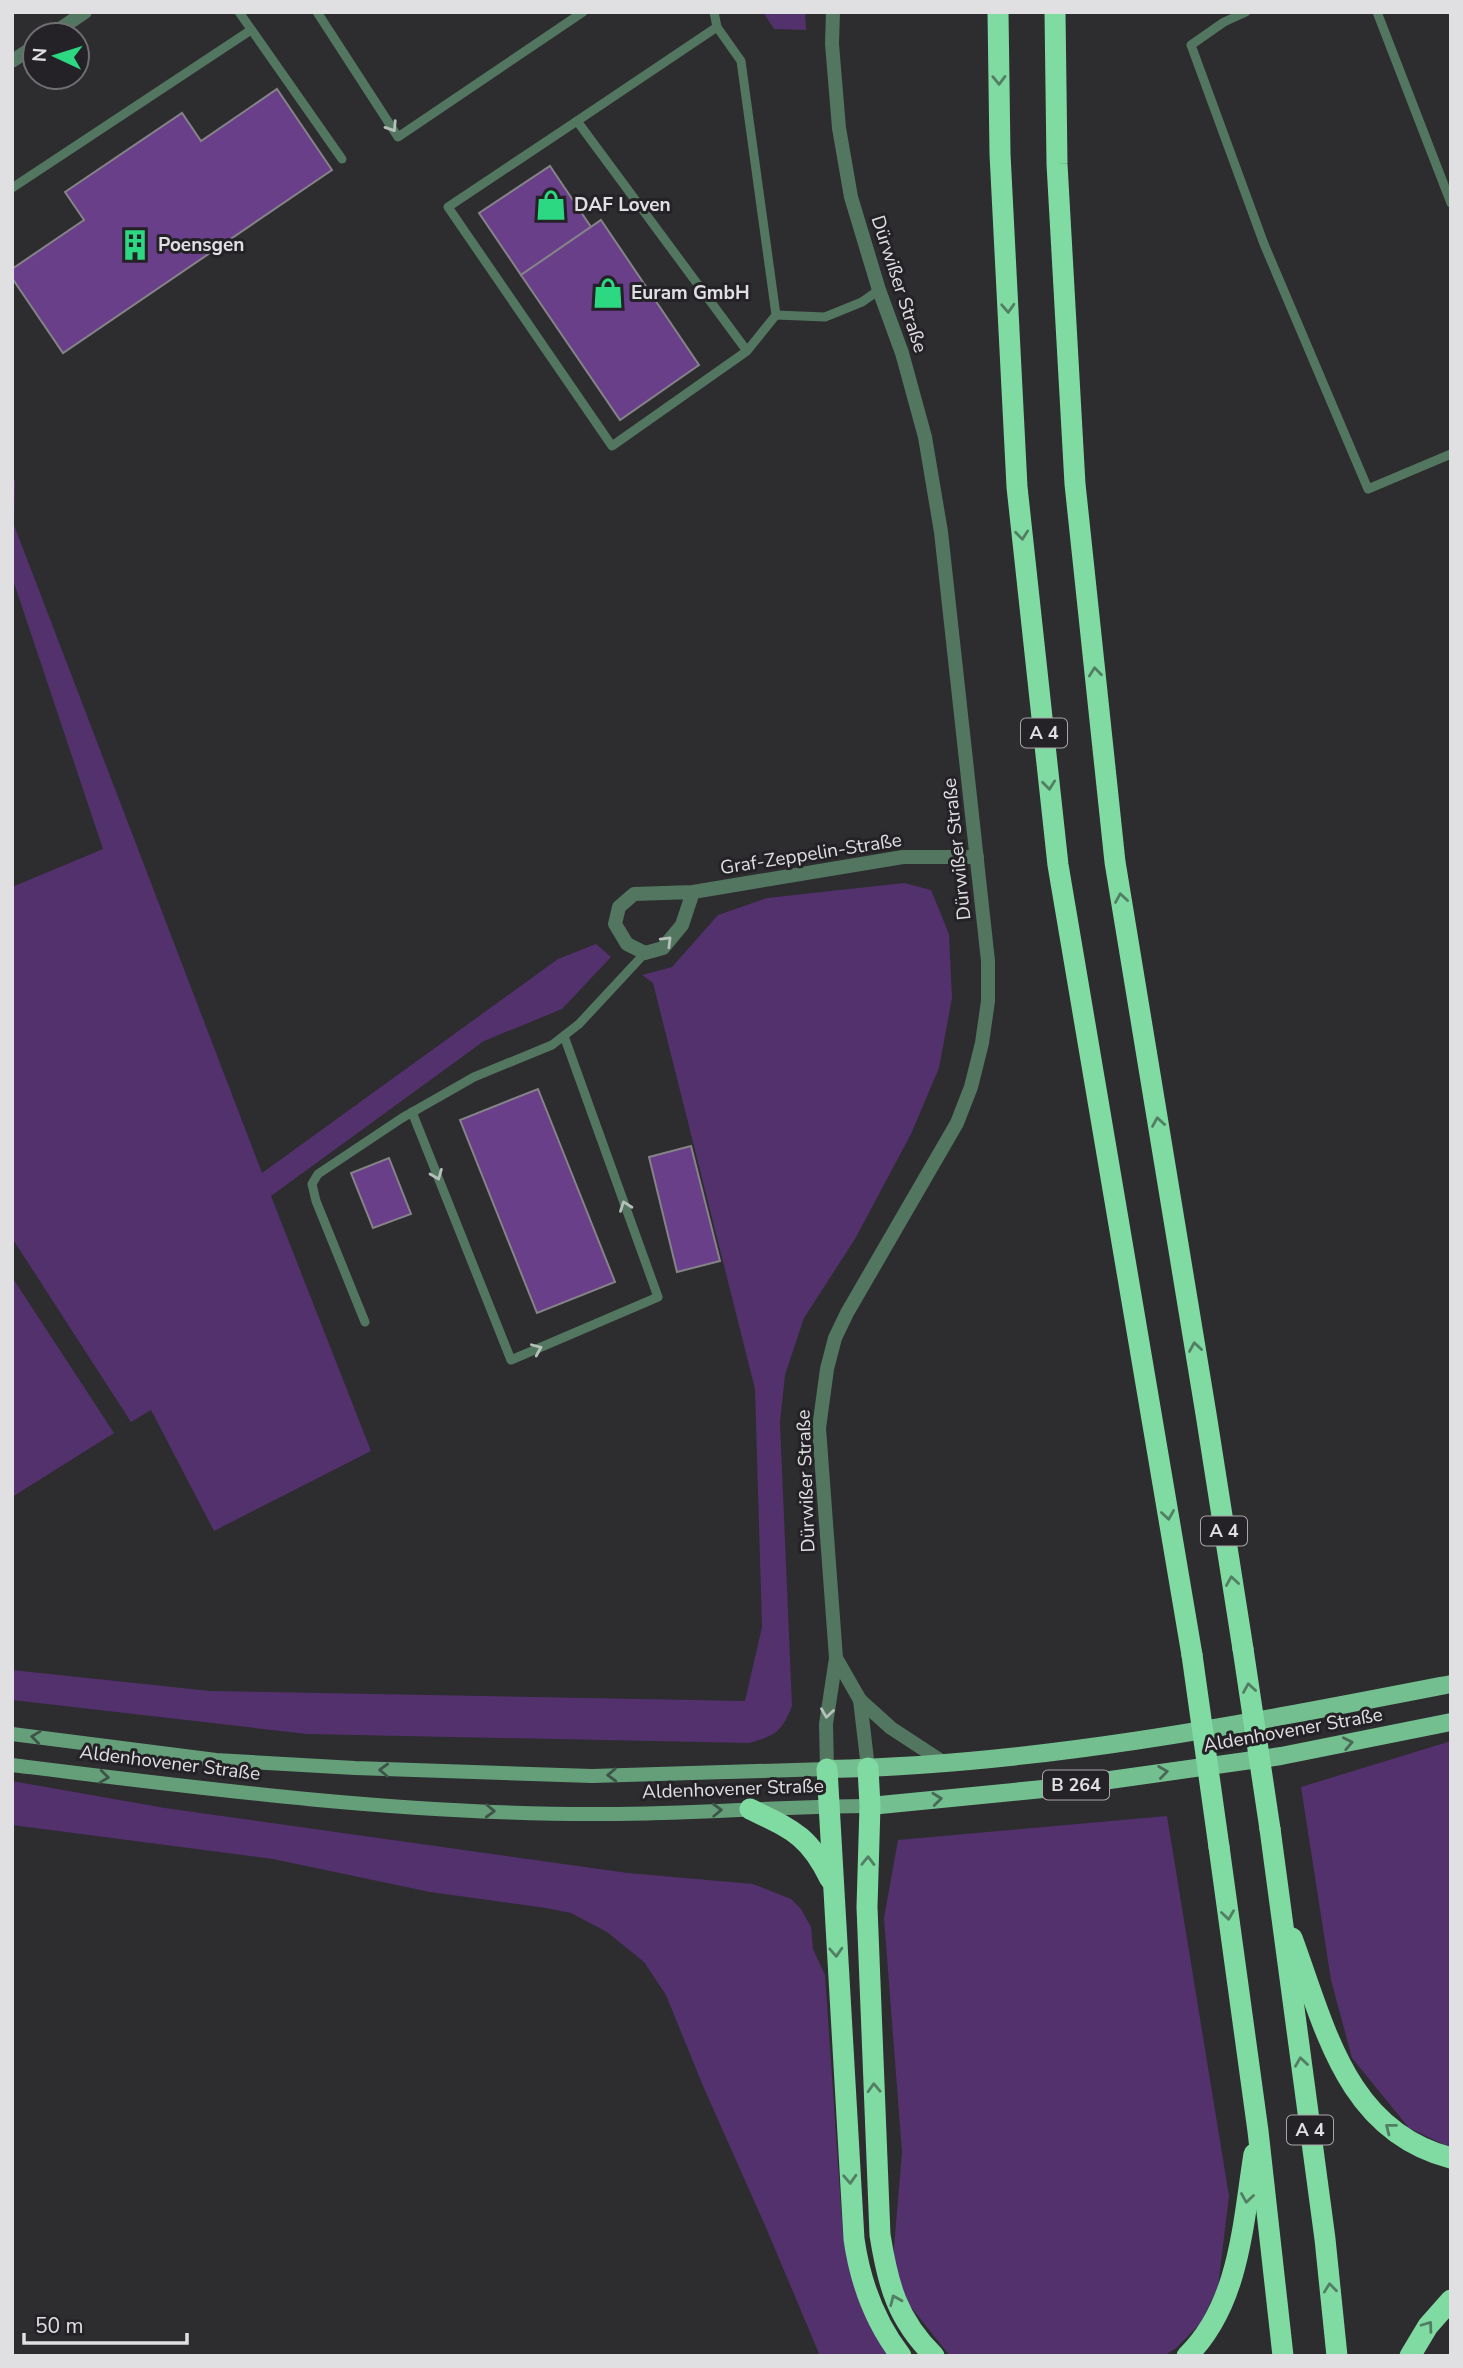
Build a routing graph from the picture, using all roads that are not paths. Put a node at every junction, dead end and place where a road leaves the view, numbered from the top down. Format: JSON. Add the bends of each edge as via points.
{"nodes":[{"id":1,"x":239,"y":12,"type":"edge"},
{"id":2,"x":317,"y":12,"type":"edge"},
{"id":3,"x":583,"y":12,"type":"edge"},
{"id":4,"x":714,"y":12,"type":"edge"},
{"id":5,"x":833,"y":12,"type":"edge"},
{"id":6,"x":998,"y":12,"type":"edge"},
{"id":7,"x":1055,"y":12,"type":"edge"},
{"id":8,"x":1246,"y":12,"type":"edge"},
{"id":9,"x":1377,"y":12,"type":"edge"},
{"id":10,"x":716,"y":27,"type":"junction"},
{"id":11,"x":251,"y":30,"type":"junction"},
{"id":12,"x":578,"y":121,"type":"junction"},
{"id":13,"x":342,"y":159,"type":"dead end"},
{"id":14,"x":12,"y":188,"type":"edge"},
{"id":15,"x":1451,"y":203,"type":"edge"},
{"id":16,"x":879,"y":290,"type":"junction"},
{"id":17,"x":776,"y":315,"type":"junction"},
{"id":18,"x":747,"y":351,"type":"junction"},
{"id":19,"x":1451,"y":454,"type":"edge"},
{"id":20,"x":977,"y":857,"type":"junction"},
{"id":21,"x":694,"y":892,"type":"junction"},
{"id":22,"x":645,"y":953,"type":"junction"},
{"id":23,"x":564,"y":1035,"type":"junction"},
{"id":24,"x":412,"y":1112,"type":"junction"},
{"id":25,"x":365,"y":1322,"type":"dead end"},
{"id":26,"x":836,"y":1658,"type":"junction"},
{"id":27,"x":1451,"y":1684,"type":"edge"},
{"id":28,"x":860,"y":1700,"type":"junction"},
{"id":29,"x":1451,"y":1722,"type":"edge"},
{"id":30,"x":12,"y":1734,"type":"edge"},
{"id":31,"x":946,"y":1764,"type":"junction"},
{"id":32,"x":12,"y":1765,"type":"edge"},
{"id":33,"x":868,"y":1768,"type":"junction"},
{"id":34,"x":827,"y":1769,"type":"junction"},
{"id":35,"x":830,"y":1806,"type":"junction"},
{"id":36,"x":870,"y":1806,"type":"junction"},
{"id":37,"x":750,"y":1809,"type":"junction"},
{"id":38,"x":832,"y":1884,"type":"junction"},
{"id":39,"x":1279,"y":1904,"type":"junction"},
{"id":40,"x":1258,"y":2131,"type":"junction"},
{"id":41,"x":1451,"y":2158,"type":"edge"},
{"id":42,"x":1451,"y":2300,"type":"edge"},
{"id":43,"x":901,"y":2356,"type":"edge"},
{"id":44,"x":934,"y":2356,"type":"edge"},
{"id":45,"x":1187,"y":2356,"type":"edge"},
{"id":46,"x":1283,"y":2356,"type":"edge"},
{"id":47,"x":1337,"y":2356,"type":"edge"},
{"id":48,"x":1410,"y":2356,"type":"edge"}],
"edges":[{"from":1,"to":11,"type":"lane"},
{"from":2,"to":3,"type":"lane","one_way":true,"via":[[398,137]]},
{"from":4,"to":10,"type":"lane"},
{"from":5,"to":16,"type":"street","name":"Dürwißer Straße","via":[[839,128],[851,197]]},
{"from":6,"to":40,"type":"highway","number":"A 4","one_way":true,"bridge":true,"via":[[1000,154],[1017,486],[1058,865],[1192,1655]]},
{"from":39,"to":7,"type":"highway","number":"A 4","one_way":true,"bridge":true,"via":[[1209,1428],[1115,862],[1075,484],[1057,164]]},
{"from":8,"to":19,"type":"lane","via":[[1191,44],[1264,244],[1368,489]]},
{"from":9,"to":15,"type":"lane"},
{"from":10,"to":12,"type":"lane"},
{"from":10,"to":17,"type":"lane","via":[[741,61]]},
{"from":11,"to":13,"type":"lane"},
{"from":11,"to":14,"type":"lane"},
{"from":12,"to":18,"type":"lane"},
{"from":12,"to":18,"type":"lane","via":[[448,207],[612,446]]},
{"from":16,"to":17,"type":"lane","via":[[825,317]]},
{"from":16,"to":20,"type":"street","name":"Dürwißer Straße","via":[[925,437],[941,532]]},
{"from":17,"to":18,"type":"lane"},
{"from":20,"to":21,"type":"street","name":"Graf-Zeppelin-Straße","via":[[903,857]]},
{"from":20,"to":26,"type":"street","name":"Dürwißer Straße","via":[[988,1001],[971,1087],[951,1135],[847,1313],[835,1338],[824,1391],[819,1428]]},
{"from":22,"to":21,"type":"street","one_way":true,"via":[[663,948],[682,925]]},
{"from":21,"to":22,"type":"street","name":"Graf-Zeppelin-Straße","via":[[634,894],[619,907],[615,924],[627,944]]},
{"from":22,"to":23,"type":"lane"},
{"from":23,"to":24,"type":"lane"},
{"from":24,"to":23,"type":"lane","one_way":true,"via":[[511,1360],[657,1297]]},
{"from":24,"to":25,"type":"lane","via":[[318,1174],[312,1184]]},
{"from":26,"to":28,"type":"street","name":"Dürwißer Straße"},
{"from":26,"to":34,"type":"street","name":"Dürwißer Straße","one_way":true,"via":[[825,1724]]},
{"from":27,"to":31,"type":"main road","name":"Aldenhovener Straße","number":"B 264","via":[[1232,1727]]},
{"from":28,"to":31,"type":"street","name":"Dürwißer Straße","via":[[891,1728]]},
{"from":28,"to":33,"type":"street","name":"Dürwißer Straße"},
{"from":36,"to":29,"type":"main road","name":"Aldenhovener Straße","number":"B 264","one_way":true,"via":[[1053,1788],[1281,1756]]},
{"from":34,"to":30,"type":"main road","name":"Aldenhovener Straße","one_way":true,"via":[[592,1776],[355,1768],[216,1760]]},
{"from":31,"to":33,"type":"main road","name":"Aldenhovener Straße","number":"B 264"},
{"from":32,"to":37,"type":"main road","name":"Aldenhovener Straße","one_way":true,"via":[[215,1790],[422,1808],[594,1814]]},
{"from":33,"to":34,"type":"main road","name":"Aldenhovener Straße","number":"B 264"},
{"from":33,"to":36,"type":"highway"},
{"from":34,"to":35,"type":"highway"},
{"from":35,"to":36,"type":"main road","name":"Aldenhovener Straße"},
{"from":35,"to":37,"type":"main road","name":"Aldenhovener Straße"},
{"from":35,"to":38,"type":"highway"},
{"from":44,"to":36,"type":"highway","one_way":true,"via":[[895,2302],[880,2235],[867,1907]]},
{"from":37,"to":38,"type":"highway","via":[[806,1841]]},
{"from":38,"to":43,"type":"highway","one_way":true,"via":[[855,2249],[877,2318]]},
{"from":41,"to":39,"type":"highway","one_way":true,"via":[[1403,2138],[1378,2118],[1353,2088],[1335,2053]]},
{"from":47,"to":39,"type":"highway","number":"A 4","one_way":true},
{"from":40,"to":45,"type":"highway","one_way":true,"via":[[1233,2274],[1212,2324]]},
{"from":40,"to":46,"type":"highway","number":"A 4"},
{"from":48,"to":42,"type":"highway","one_way":true}]}
